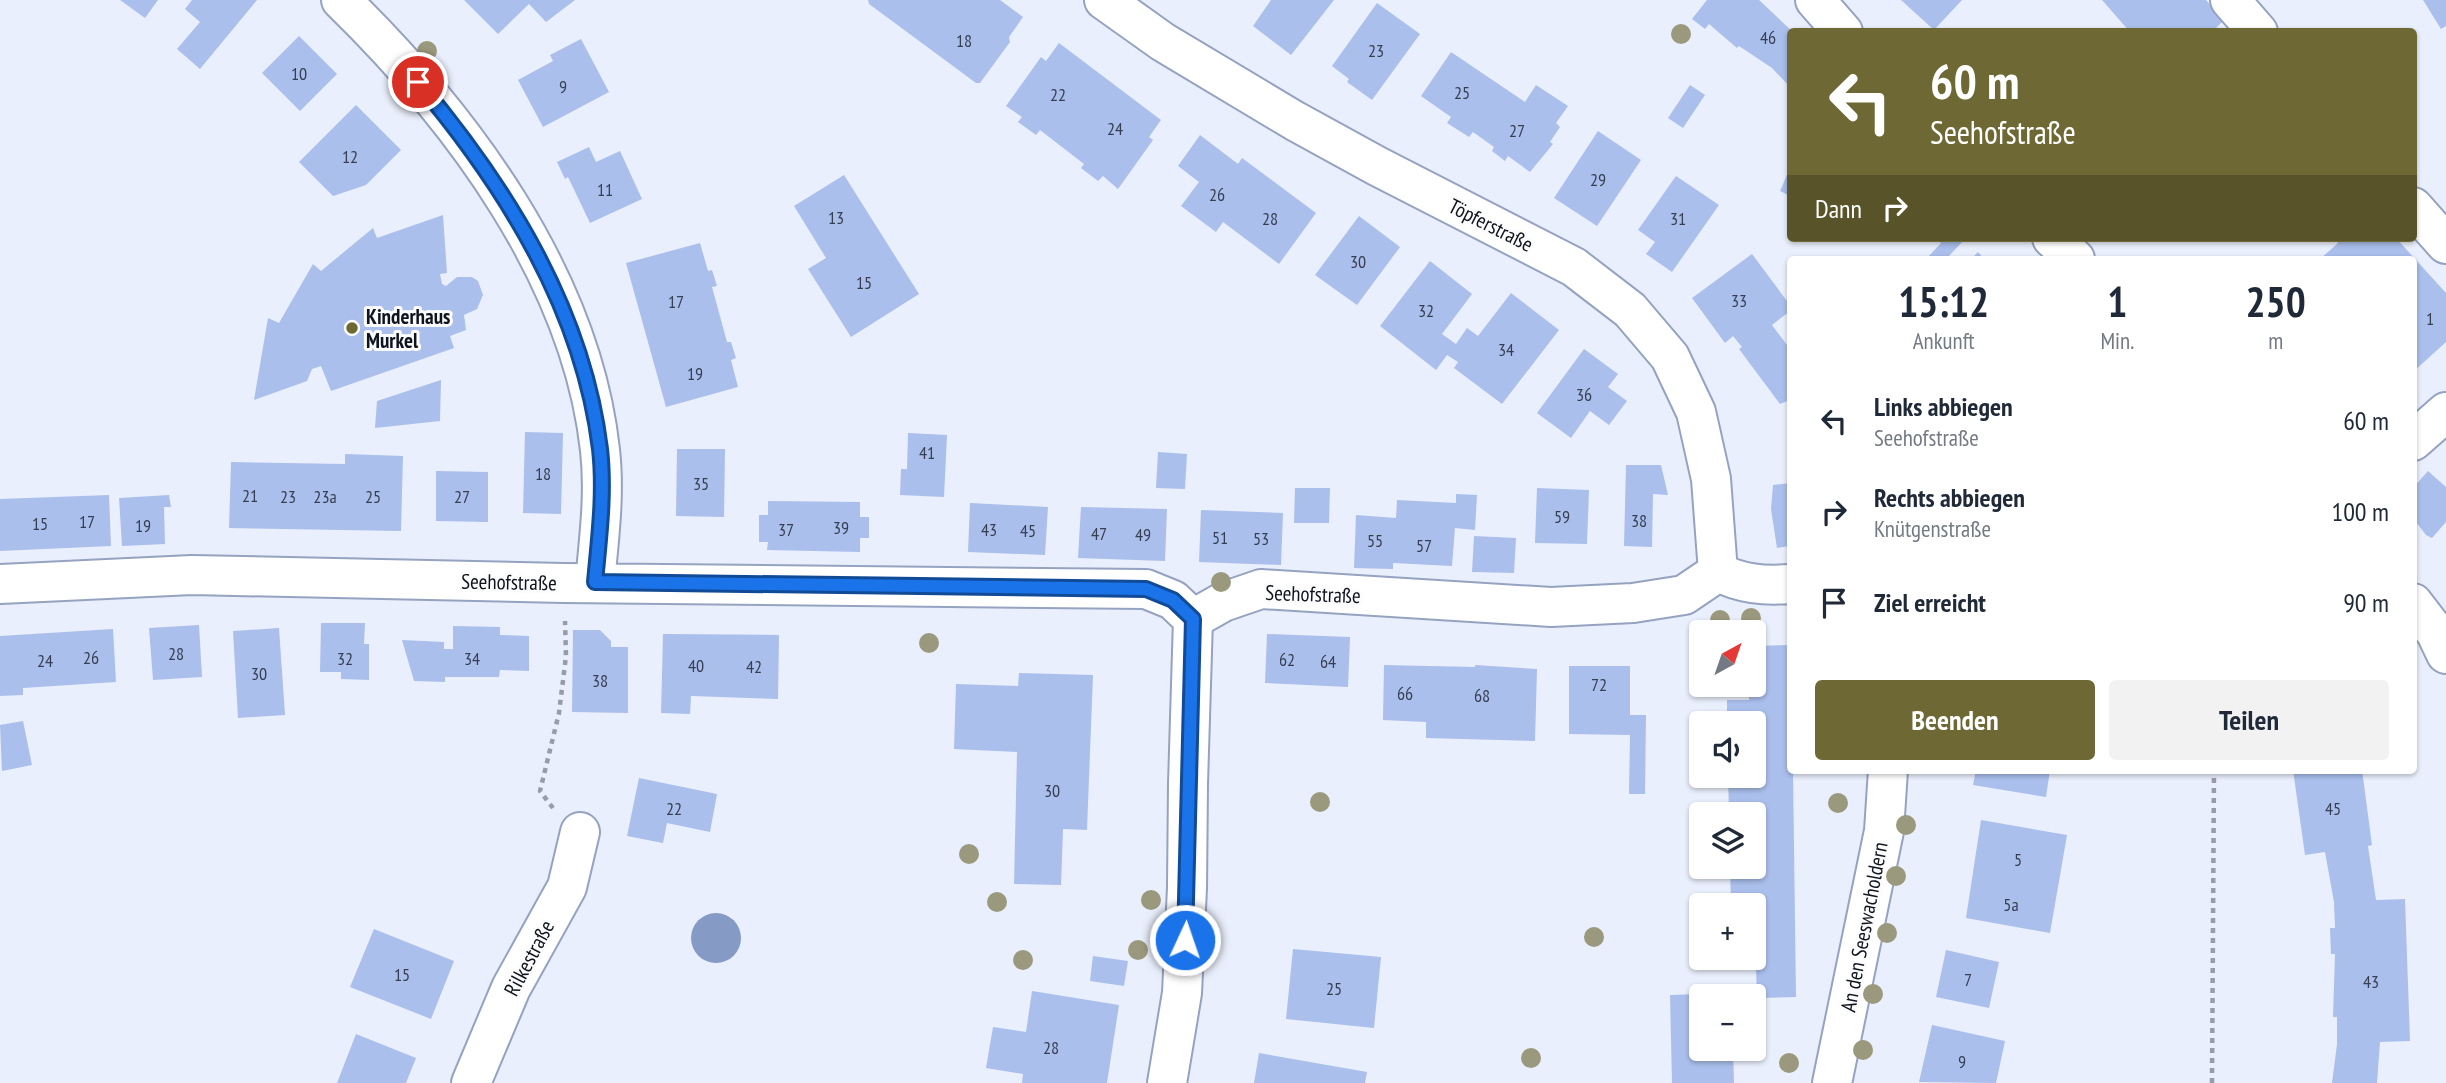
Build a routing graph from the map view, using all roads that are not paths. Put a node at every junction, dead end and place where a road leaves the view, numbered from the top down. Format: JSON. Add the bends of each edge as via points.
{"nodes":[{"id":1,"x":341,"y":0,"type":"edge"},
{"id":2,"x":1104,"y":0,"type":"edge"},
{"id":3,"x":2230,"y":0,"type":"edge"},
{"id":4,"x":1817,"y":1,"type":"edge"},
{"id":5,"x":1840,"y":28,"type":"edge"},
{"id":6,"x":2254,"y":28,"type":"edge"},
{"id":7,"x":2417,"y":211,"type":"edge"},
{"id":8,"x":2056,"y":242,"type":"edge"},
{"id":9,"x":2446,"y":244,"type":"edge"},
{"id":10,"x":2072,"y":256,"type":"edge"},
{"id":11,"x":2446,"y":412,"type":"edge"},
{"id":12,"x":2417,"y":437,"type":"edge"},
{"id":13,"x":1718,"y":572,"type":"junction"},
{"id":14,"x":579,"y":582,"type":"junction"},
{"id":15,"x":0,"y":584,"type":"edge"},
{"id":16,"x":1787,"y":584,"type":"edge"},
{"id":17,"x":2417,"y":608,"type":"edge"},
{"id":18,"x":1193,"y":619,"type":"junction"},
{"id":19,"x":2443,"y":639,"type":"edge"},
{"id":20,"x":1888,"y":774,"type":"edge"},
{"id":21,"x":580,"y":832,"type":"road end"},
{"id":22,"x":471,"y":1083,"type":"edge"},
{"id":23,"x":1167,"y":1083,"type":"edge"},
{"id":24,"x":1832,"y":1083,"type":"edge"}],
"edges":[{"from":1,"to":14,"type":"street","via":[[384,42],[452,123],[505,196],[547,272],[582,362],[600,452],[601,515]]},
{"from":2,"to":13,"type":"street","name":"Töpferstraße","via":[[1163,42],[1295,121],[1574,267],[1630,310],[1670,357],[1696,412],[1711,479]]},
{"from":3,"to":6,"type":"street"},
{"from":4,"to":5,"type":"street"},
{"from":7,"to":9,"type":"street"},
{"from":8,"to":10,"type":"street"},
{"from":11,"to":12,"type":"street"},
{"from":13,"to":16,"type":"street","via":[[1736,582]]},
{"from":13,"to":18,"type":"street","name":"Seehofstraße","via":[[1684,595],[1551,607],[1261,589]]},
{"from":14,"to":15,"type":"street","name":"Seehofstraße","via":[[192,575]]},
{"from":14,"to":18,"type":"street","name":"Seehofstraße","via":[[1146,589],[1173,600]]},
{"from":17,"to":19,"type":"street"},
{"from":18,"to":23,"type":"street","via":[[1182,993]]},
{"from":20,"to":24,"type":"street","name":"An den Seeswacholdern","via":[[1884,831]]},
{"from":21,"to":22,"type":"street","name":"Rilkestraße","via":[[567,887],[511,988]]}]}
